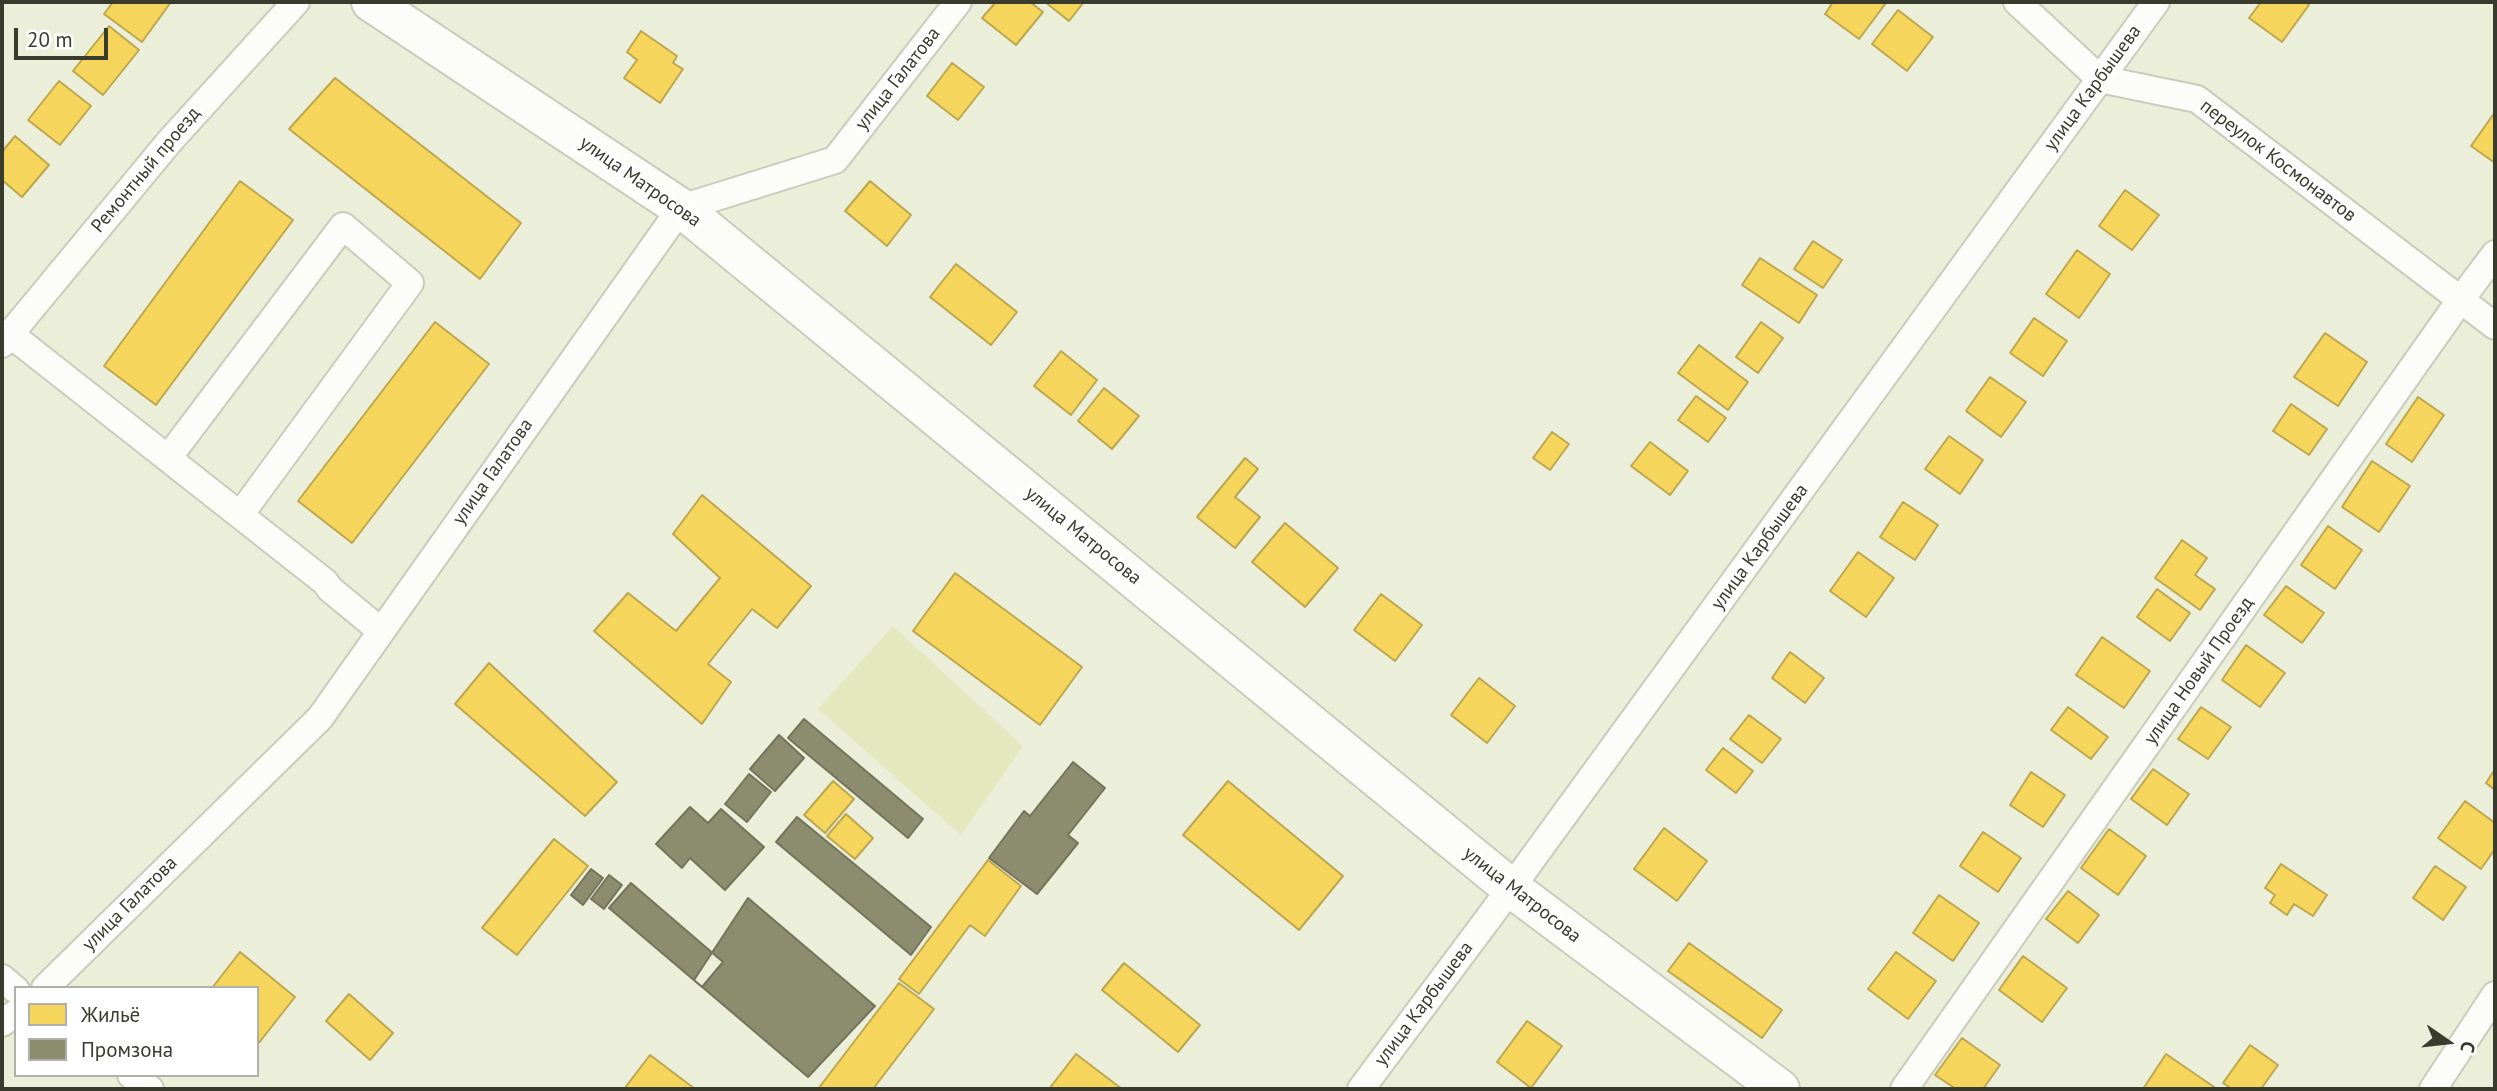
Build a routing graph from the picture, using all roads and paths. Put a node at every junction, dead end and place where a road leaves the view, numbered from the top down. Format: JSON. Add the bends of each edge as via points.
{"nodes":[{"id":1,"x":296,"y":2,"type":"edge"},
{"id":2,"x":371,"y":2,"type":"edge"},
{"id":3,"x":958,"y":2,"type":"edge"},
{"id":4,"x":2017,"y":2,"type":"edge"},
{"id":5,"x":2156,"y":2,"type":"edge"},
{"id":6,"x":2100,"y":79,"type":"junction"},
{"id":7,"x":681,"y":208,"type":"junction"},
{"id":8,"x":2495,"y":254,"type":"edge"},
{"id":9,"x":2461,"y":299,"type":"junction"},
{"id":10,"x":2495,"y":326,"type":"edge"},
{"id":11,"x":6,"y":339,"type":"edge"},
{"id":12,"x":168,"y":458,"type":"junction"},
{"id":13,"x":240,"y":515,"type":"junction"},
{"id":14,"x":381,"y":631,"type":"junction"},
{"id":15,"x":1511,"y":888,"type":"junction"},
{"id":16,"x":47,"y":986,"type":"edge"},
{"id":17,"x":2495,"y":995,"type":"edge"},
{"id":18,"x":134,"y":1077,"type":"edge"},
{"id":19,"x":150,"y":1089,"type":"edge"},
{"id":20,"x":1361,"y":1089,"type":"edge"},
{"id":21,"x":1780,"y":1089,"type":"edge"},
{"id":22,"x":1904,"y":1089,"type":"edge"},
{"id":23,"x":2432,"y":1089,"type":"edge"}],
"edges":[{"from":1,"to":11,"type":"street","name":"Ремонтный проезд","via":[[169,142]]},
{"from":2,"to":7,"type":"street","name":"улица Матросова"},
{"from":3,"to":7,"type":"street","name":"улица Галатова","via":[[835,160]]},
{"from":4,"to":6,"type":"street"},
{"from":5,"to":6,"type":"street","name":"улица Карбышева"},
{"from":6,"to":9,"type":"street","name":"переулок Космонавтов","via":[[2197,99]]},
{"from":6,"to":15,"type":"street","name":"улица Карбышева"},
{"from":7,"to":14,"type":"street","name":"улица Галатова"},
{"from":7,"to":15,"type":"street","name":"улица Матросова"},
{"from":8,"to":9,"type":"street","name":"улица Новый Проезд"},
{"from":9,"to":10,"type":"street","name":"переулок Космонавтов"},
{"from":9,"to":22,"type":"street","name":"улица Новый Проезд"},
{"from":11,"to":12,"type":"street"},
{"from":12,"to":13,"type":"street"},
{"from":12,"to":13,"type":"street","via":[[342,226],[410,283]]},
{"from":13,"to":14,"type":"street"},
{"from":14,"to":16,"type":"street","name":"улица Галатова","via":[[320,718]]},
{"from":15,"to":20,"type":"street","name":"улица Карбышева"},
{"from":15,"to":21,"type":"street","name":"улица Матросова"},
{"from":17,"to":23,"type":"street"},
{"from":18,"to":19,"type":"street"}]}
